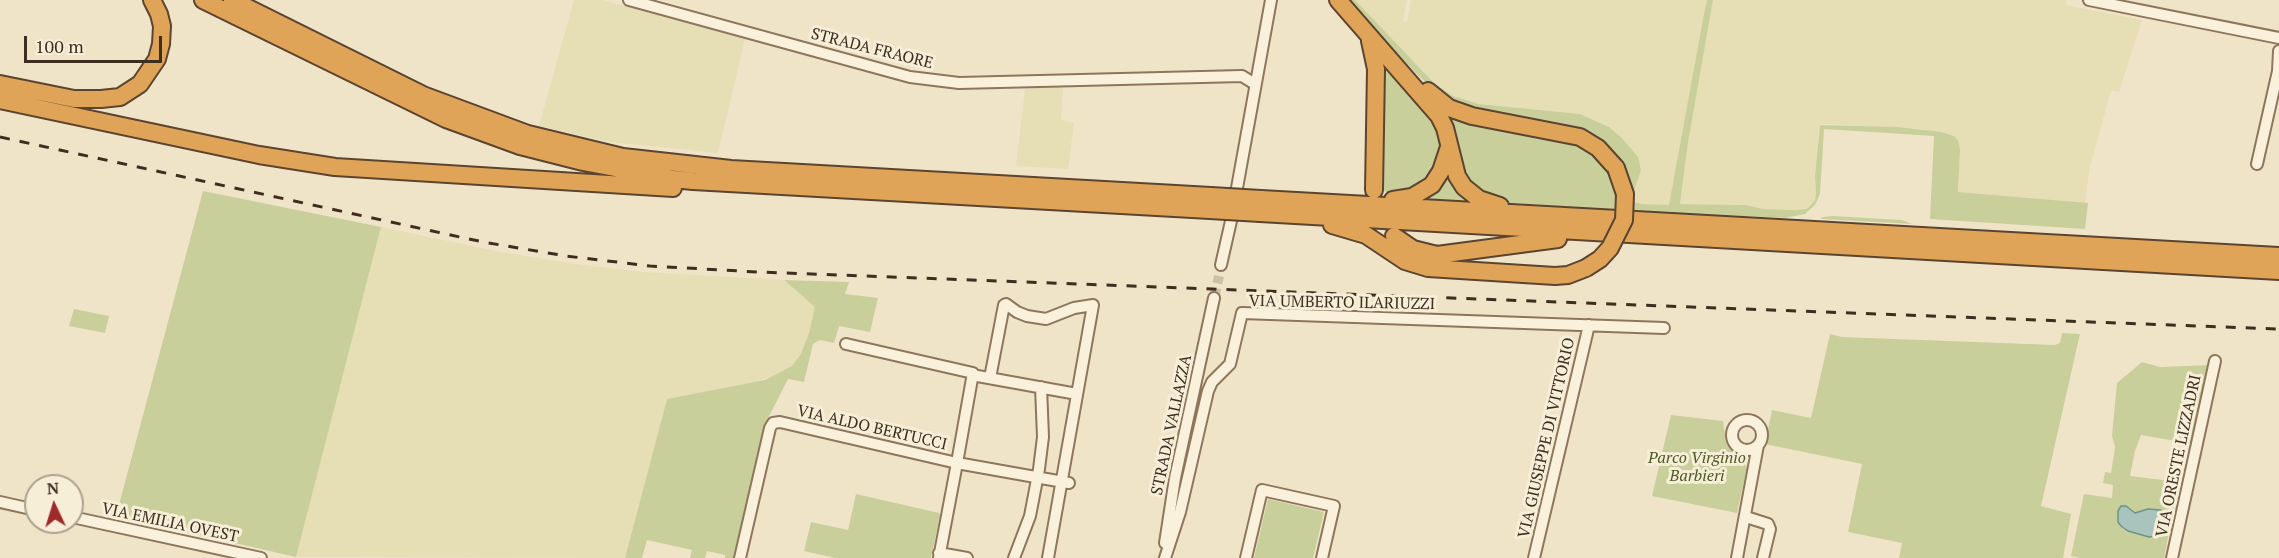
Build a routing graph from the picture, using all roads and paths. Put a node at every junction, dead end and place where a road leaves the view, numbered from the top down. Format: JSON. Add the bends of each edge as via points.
{"nodes":[{"id":1,"x":152,"y":0,"type":"edge"},
{"id":2,"x":203,"y":0,"type":"edge"},
{"id":3,"x":232,"y":0,"type":"edge"},
{"id":4,"x":248,"y":0,"type":"edge"},
{"id":5,"x":629,"y":0,"type":"edge"},
{"id":6,"x":2090,"y":0,"type":"edge"},
{"id":7,"x":1272,"y":2,"type":"edge"},
{"id":8,"x":1343,"y":3,"type":"edge"},
{"id":9,"x":1364,"y":31,"type":"junction"},
{"id":10,"x":2279,"y":38,"type":"edge"},
{"id":11,"x":324,"y":45,"type":"junction"},
{"id":12,"x":2279,"y":51,"type":"edge"},
{"id":13,"x":0,"y":84,"type":"edge"},
{"id":14,"x":1255,"y":84,"type":"junction"},
{"id":15,"x":0,"y":100,"type":"edge"},
{"id":16,"x":1449,"y":146,"type":"junction"},
{"id":17,"x":2257,"y":164,"type":"dead end"},
{"id":18,"x":802,"y":187,"type":"junction"},
{"id":19,"x":1237,"y":188,"type":"dead end"},
{"id":20,"x":1374,"y":190,"type":"dead end"},
{"id":21,"x":1295,"y":201,"type":"junction"},
{"id":22,"x":1211,"y":203,"type":"junction"},
{"id":23,"x":1261,"y":206,"type":"junction"},
{"id":24,"x":1231,"y":221,"type":"dead end"},
{"id":25,"x":1646,"y":221,"type":"junction"},
{"id":26,"x":1597,"y":232,"type":"junction"},
{"id":27,"x":1394,"y":236,"type":"dead end"},
{"id":28,"x":2279,"y":256,"type":"edge"},
{"id":29,"x":1220,"y":270,"type":"tunnel mouth"},
{"id":30,"x":2279,"y":271,"type":"edge"},
{"id":31,"x":1214,"y":298,"type":"tunnel mouth"},
{"id":32,"x":1589,"y":325,"type":"junction"},
{"id":33,"x":1664,"y":327,"type":"dead end"},
{"id":34,"x":846,"y":344,"type":"dead end"},
{"id":35,"x":2215,"y":361,"type":"dead end"},
{"id":36,"x":972,"y":375,"type":"junction"},
{"id":37,"x":990,"y":378,"type":"junction"},
{"id":38,"x":1041,"y":387,"type":"junction"},
{"id":39,"x":1077,"y":394,"type":"junction"},
{"id":40,"x":1758,"y":445,"type":"junction"},
{"id":41,"x":1746,"y":450,"type":"junction"},
{"id":42,"x":957,"y":464,"type":"junction"},
{"id":43,"x":1754,"y":466,"type":"junction"},
{"id":44,"x":1038,"y":478,"type":"junction"},
{"id":45,"x":1065,"y":483,"type":"junction"},
{"id":46,"x":0,"y":502,"type":"edge"},
{"id":47,"x":24,"y":507,"type":"edge"},
{"id":48,"x":1746,"y":517,"type":"junction"},
{"id":49,"x":84,"y":521,"type":"edge"},
{"id":50,"x":939,"y":556,"type":"edge"},
{"id":51,"x":261,"y":558,"type":"edge"},
{"id":52,"x":740,"y":558,"type":"edge"},
{"id":53,"x":967,"y":558,"type":"edge"},
{"id":54,"x":1014,"y":558,"type":"edge"},
{"id":55,"x":1048,"y":558,"type":"edge"},
{"id":56,"x":1164,"y":558,"type":"edge"},
{"id":57,"x":1246,"y":558,"type":"edge"},
{"id":58,"x":1322,"y":558,"type":"edge"},
{"id":59,"x":1534,"y":558,"type":"edge"},
{"id":60,"x":1737,"y":558,"type":"edge"},
{"id":61,"x":1763,"y":558,"type":"edge"},
{"id":62,"x":2172,"y":558,"type":"edge"}],
"edges":[{"from":1,"to":13,"type":"highway","via":[[162,26],[162,45],[140,84],[120,97],[75,99]]},
{"from":2,"to":18,"type":"highway","via":[[446,119],[520,146],[673,179]]},
{"from":3,"to":11,"type":"highway"},
{"from":4,"to":11,"type":"highway"},
{"from":5,"to":14,"type":"street","name":"STRADA FRAORE","via":[[910,77],[959,83],[1242,76]]},
{"from":6,"to":10,"type":"street"},
{"from":7,"to":14,"type":"street"},
{"from":8,"to":9,"type":"highway"},
{"from":9,"to":16,"type":"highway","via":[[1439,116]]},
{"from":9,"to":20,"type":"highway","via":[[1376,64]]},
{"from":9,"to":23,"type":"highway","bridge":true,"via":[[1449,108],[1478,118],[1580,137],[1598,148],[1616,168],[1625,194],[1624,220],[1618,235],[1607,252],[1586,268],[1568,275],[1428,268],[1405,261],[1370,237],[1348,228]]},
{"from":11,"to":22,"type":"highway","via":[[472,115],[528,134],[623,157],[721,168]]},
{"from":12,"to":17,"type":"street"},
{"from":14,"to":19,"type":"street"},
{"from":15,"to":18,"type":"highway","via":[[259,155],[344,168],[744,192]]},
{"from":16,"to":21,"type":"highway","via":[[1438,177],[1413,197],[1315,197]]},
{"from":16,"to":25,"type":"highway","via":[[1461,184],[1489,204]]},
{"from":18,"to":22,"type":"highway"},
{"from":21,"to":23,"type":"highway"},
{"from":21,"to":25,"type":"highway"},
{"from":22,"to":23,"type":"highway","bridge":true},
{"from":23,"to":26,"type":"highway"},
{"from":24,"to":29,"type":"street"},
{"from":25,"to":28,"type":"highway"},
{"from":26,"to":27,"type":"highway","via":[[1585,237],[1437,255],[1413,249]]},
{"from":26,"to":30,"type":"highway"},
{"from":31,"to":56,"type":"street","name":"STRADA VALLAZZA","via":[[1175,478]]},
{"from":32,"to":33,"type":"street","name":"VIA UMBERTO ILARIUZZI"},
{"from":32,"to":56,"type":"street","name":"VIA UMBERTO ILARIUZZI","via":[[1242,313],[1230,364],[1208,391],[1182,503]]},
{"from":32,"to":59,"type":"street","name":"VIA GIUSEPPE DI VITTORIO"},
{"from":34,"to":36,"type":"street"},
{"from":35,"to":62,"type":"street","name":"VIA ORESTE LIZZADRI"},
{"from":36,"to":37,"type":"street"},
{"from":36,"to":42,"type":"street","name":"VIA ALDO BERTUCCI"},
{"from":37,"to":38,"type":"street"},
{"from":37,"to":39,"type":"street","via":[[1004,305],[1027,316],[1046,319],[1093,305]]},
{"from":38,"to":39,"type":"street"},
{"from":38,"to":44,"type":"street","via":[[1043,437]]},
{"from":39,"to":45,"type":"street"},
{"from":40,"to":41,"type":"street"},
{"from":40,"to":41,"type":"street","via":[[1762,436],[1759,426],[1751,420],[1740,422],[1732,438]]},
{"from":40,"to":43,"type":"street"},
{"from":41,"to":43,"type":"street"},
{"from":42,"to":44,"type":"street"},
{"from":42,"to":50,"type":"street"},
{"from":42,"to":52,"type":"street","name":"VIA ALDO BERTUCCI","via":[[774,423]]},
{"from":43,"to":48,"type":"street"},
{"from":44,"to":45,"type":"street"},
{"from":44,"to":54,"type":"street"},
{"from":45,"to":55,"type":"street"},
{"from":46,"to":47,"type":"street"},
{"from":48,"to":60,"type":"street"},
{"from":48,"to":61,"type":"street","via":[[1768,524]]},
{"from":49,"to":51,"type":"street","name":"VIA EMILIA OVEST"},
{"from":50,"to":53,"type":"street"},
{"from":57,"to":58,"type":"street","via":[[1263,490],[1334,506]]}]}
